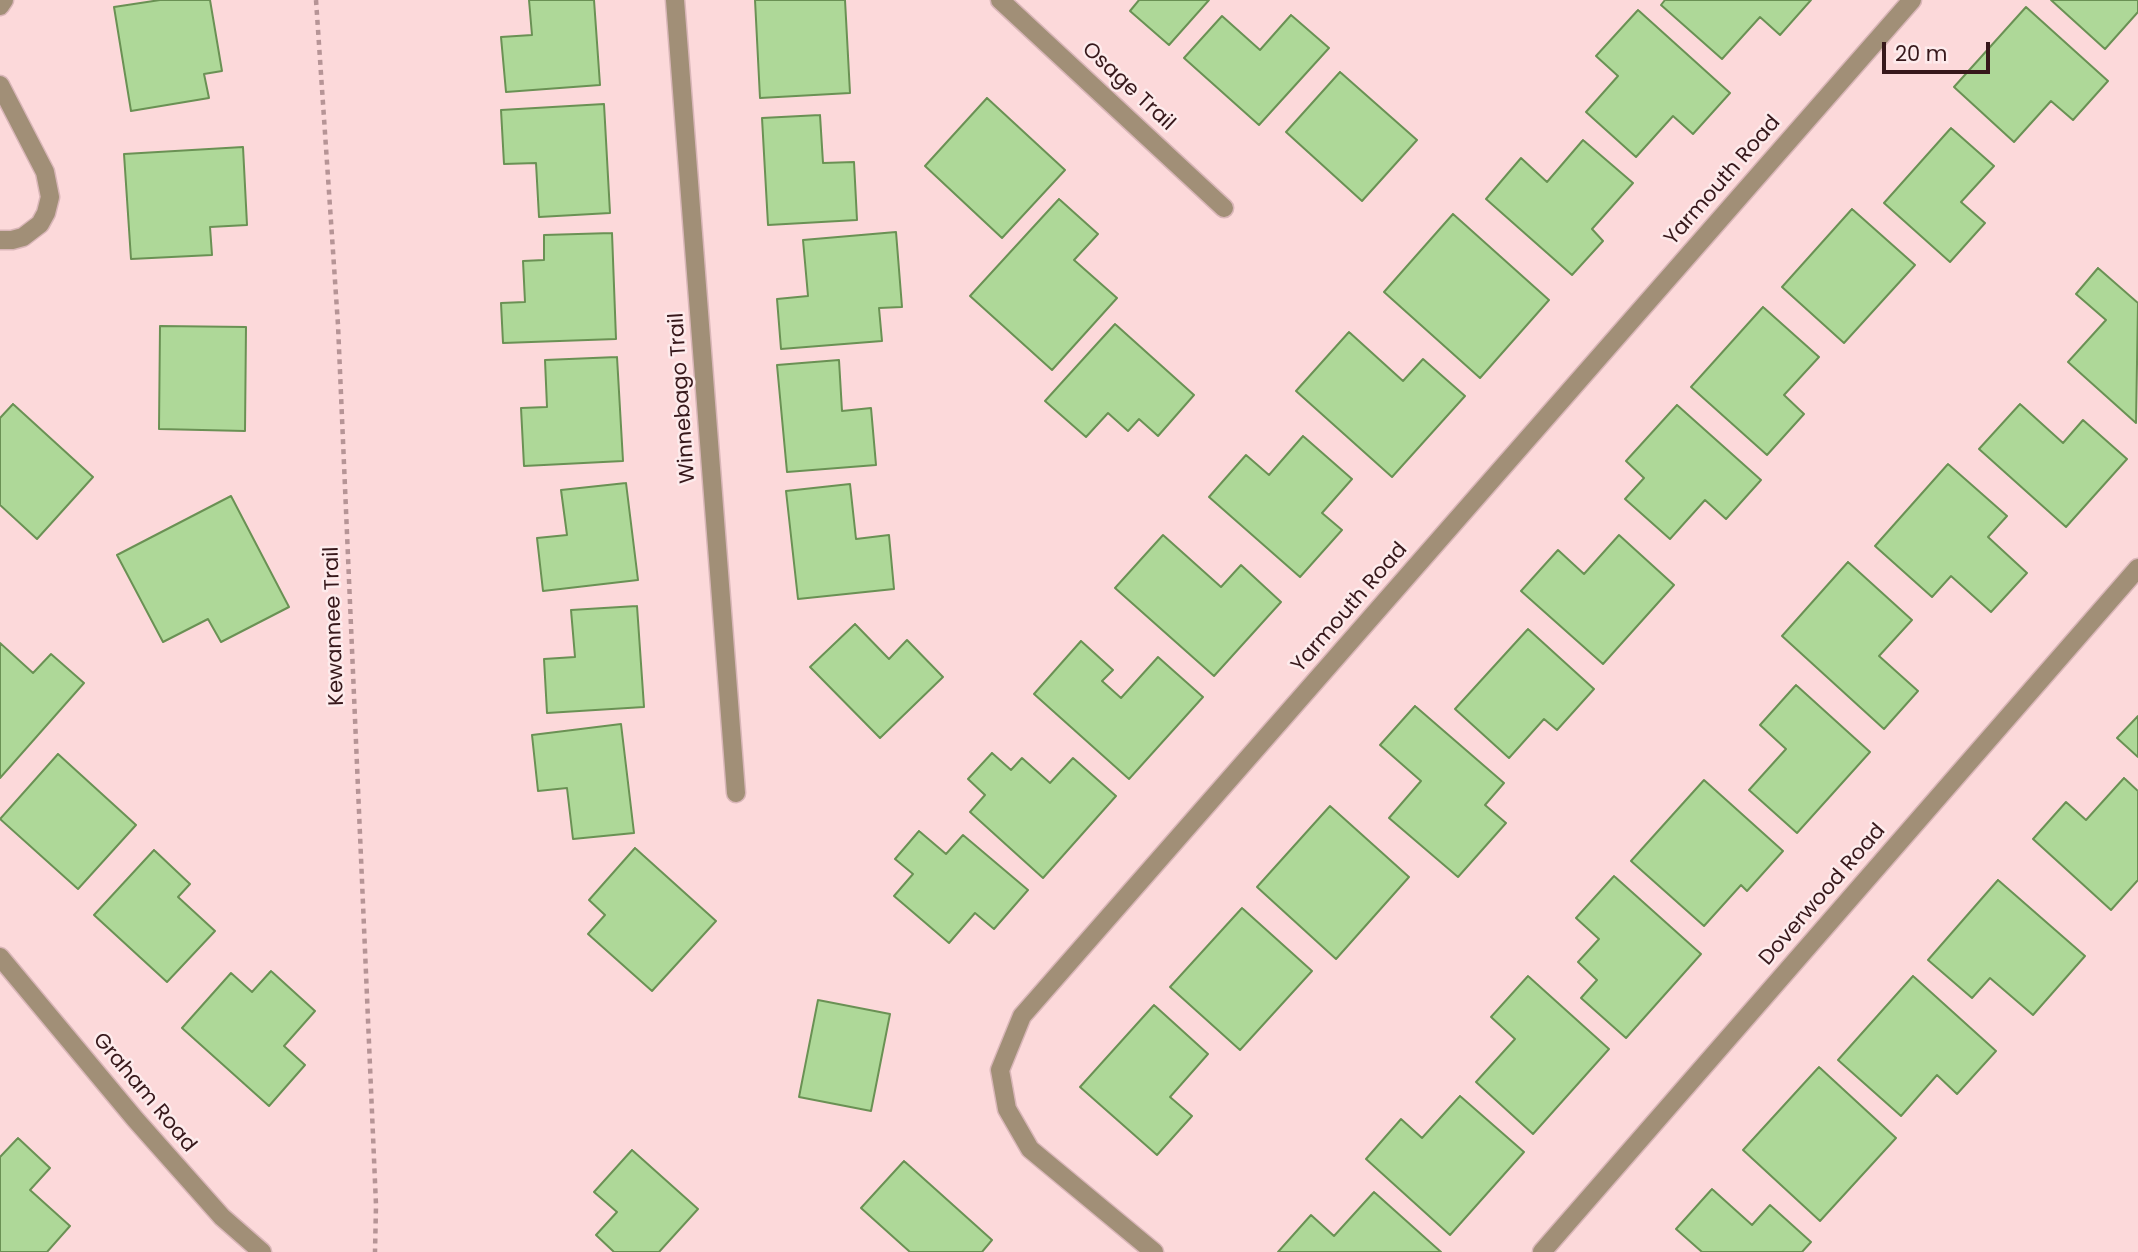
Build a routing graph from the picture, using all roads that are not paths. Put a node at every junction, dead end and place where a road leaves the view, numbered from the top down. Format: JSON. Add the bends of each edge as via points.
{"nodes":[{"id":1,"x":4,"y":0,"type":"edge"},
{"id":2,"x":675,"y":0,"type":"edge"},
{"id":3,"x":1000,"y":0,"type":"edge"},
{"id":4,"x":1912,"y":0,"type":"edge"},
{"id":5,"x":0,"y":6,"type":"edge"},
{"id":6,"x":0,"y":85,"type":"edge"},
{"id":7,"x":1224,"y":208,"type":"dead end"},
{"id":8,"x":0,"y":240,"type":"edge"},
{"id":9,"x":2138,"y":568,"type":"edge"},
{"id":10,"x":736,"y":793,"type":"dead end"},
{"id":11,"x":0,"y":957,"type":"edge"},
{"id":12,"x":261,"y":1252,"type":"edge"},
{"id":13,"x":1154,"y":1252,"type":"edge"},
{"id":14,"x":1542,"y":1252,"type":"edge"}],
"edges":[{"from":1,"to":5,"type":"street"},
{"from":2,"to":10,"type":"street","name":"Winnebago Trail"},
{"from":3,"to":7,"type":"street","name":"Osage Trail"},
{"from":4,"to":13,"type":"street","name":"Yarmouth Road","via":[[1023,1016],[1000,1070],[1007,1109],[1030,1149]]},
{"from":6,"to":8,"type":"street","via":[[44,172],[50,197],[40,224],[23,237]]},
{"from":9,"to":14,"type":"street","name":"Doverwood Road"},
{"from":11,"to":12,"type":"street","name":"Graham Road","via":[[152,1139],[222,1217]]}]}
